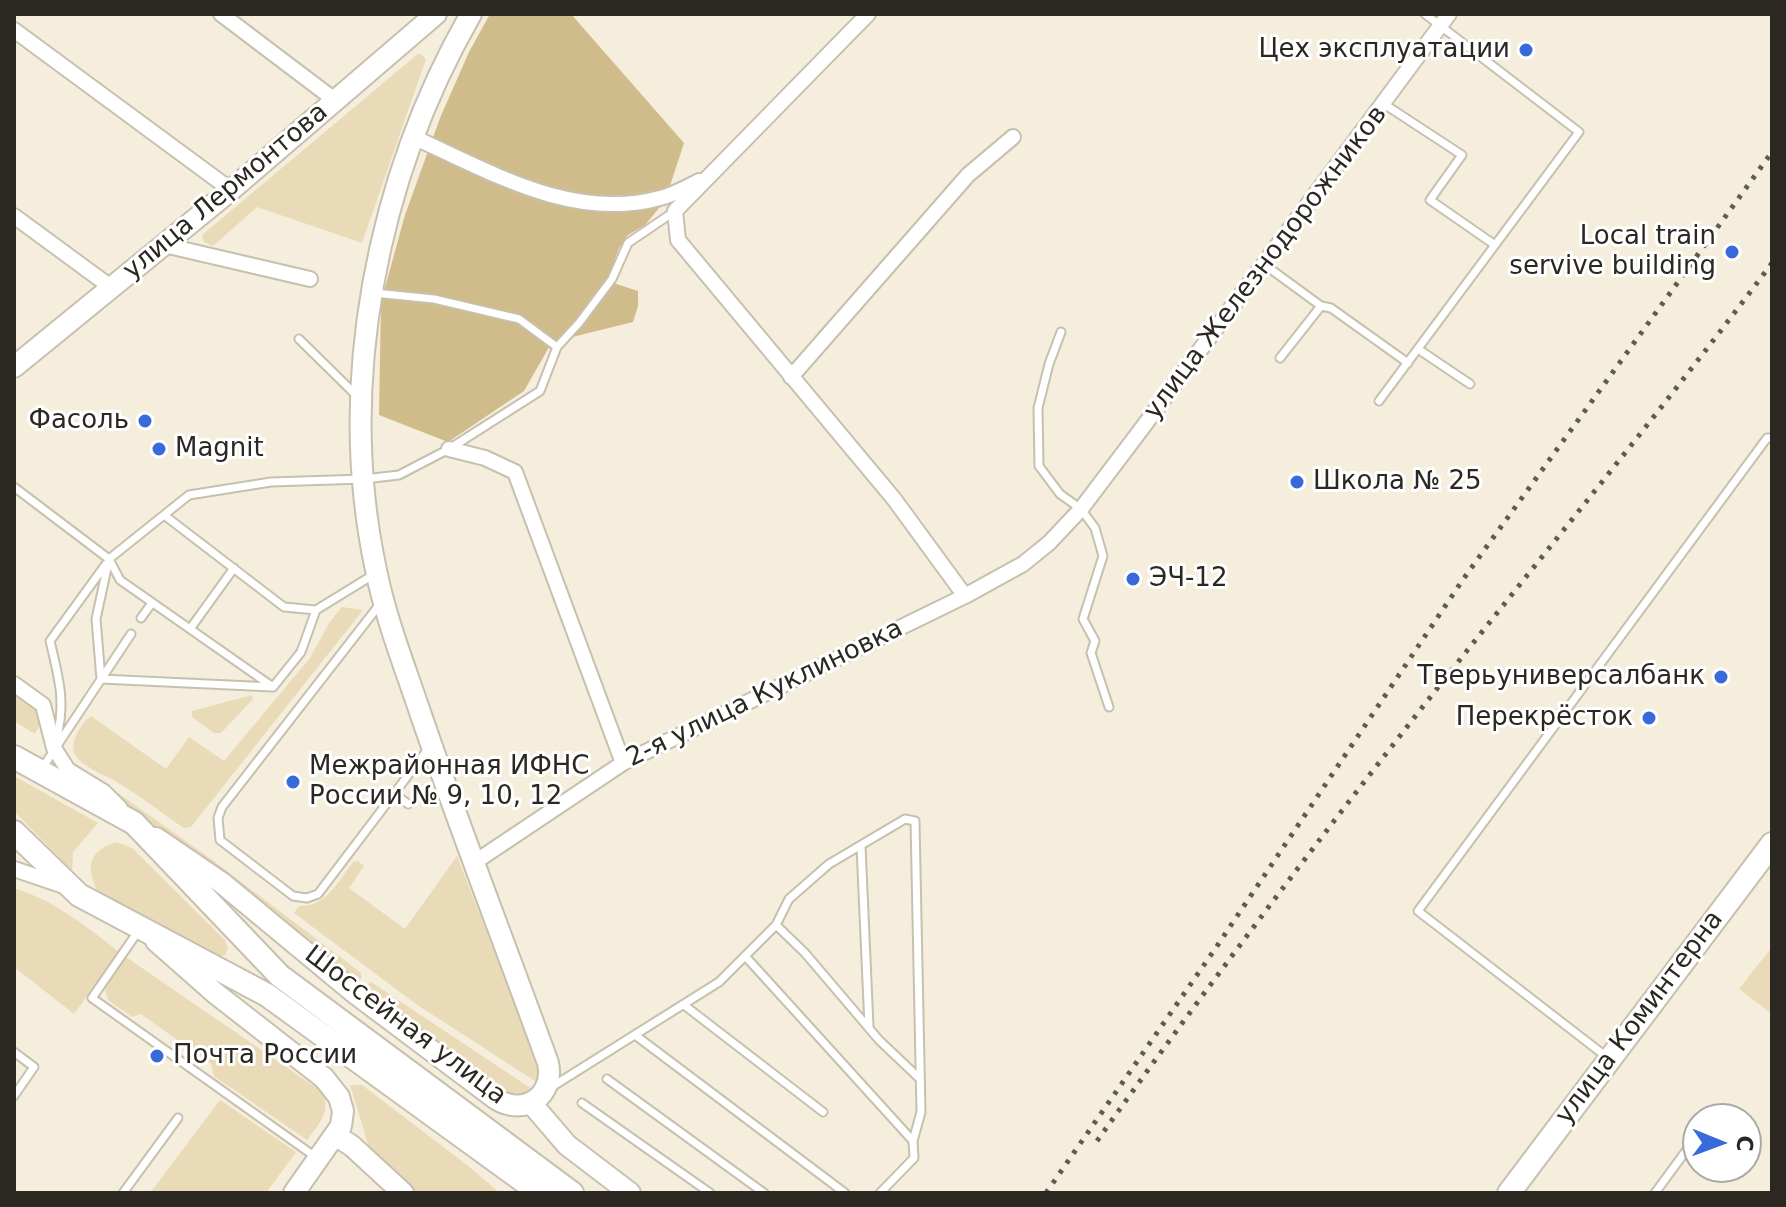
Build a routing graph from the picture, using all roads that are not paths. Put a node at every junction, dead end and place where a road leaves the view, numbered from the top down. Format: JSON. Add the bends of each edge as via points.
{"nodes":[{"id":1,"x":221,"y":14,"type":"edge"},
{"id":2,"x":436,"y":14,"type":"edge"},
{"id":3,"x":471,"y":14,"type":"edge"},
{"id":4,"x":868,"y":14,"type":"edge"},
{"id":5,"x":1425,"y":14,"type":"edge"},
{"id":6,"x":1445,"y":20,"type":"edge"},
{"id":7,"x":14,"y":30,"type":"edge"},
{"id":8,"x":336,"y":101,"type":"junction"},
{"id":9,"x":1384,"y":104,"type":"junction"},
{"id":10,"x":413,"y":137,"type":"junction"},
{"id":11,"x":1013,"y":137,"type":"dead end"},
{"id":12,"x":703,"y":180,"type":"junction"},
{"id":13,"x":231,"y":190,"type":"junction"},
{"id":14,"x":675,"y":211,"type":"junction"},
{"id":15,"x":14,"y":216,"type":"edge"},
{"id":16,"x":164,"y":245,"type":"junction"},
{"id":17,"x":1495,"y":245,"type":"junction"},
{"id":18,"x":1265,"y":265,"type":"junction"},
{"id":19,"x":310,"y":279,"type":"dead end"},
{"id":20,"x":112,"y":288,"type":"junction"},
{"id":21,"x":372,"y":293,"type":"junction"},
{"id":22,"x":1321,"y":306,"type":"junction"},
{"id":23,"x":1061,"y":332,"type":"dead end"},
{"id":24,"x":299,"y":339,"type":"dead end"},
{"id":25,"x":557,"y":347,"type":"junction"},
{"id":26,"x":1418,"y":349,"type":"junction"},
{"id":27,"x":1280,"y":358,"type":"dead end"},
{"id":28,"x":1408,"y":363,"type":"junction"},
{"id":29,"x":14,"y":367,"type":"edge"},
{"id":30,"x":791,"y":377,"type":"junction"},
{"id":31,"x":1470,"y":384,"type":"dead end"},
{"id":32,"x":1379,"y":401,"type":"dead end"},
{"id":33,"x":363,"y":402,"type":"junction"},
{"id":34,"x":1772,"y":438,"type":"edge"},
{"id":35,"x":449,"y":449,"type":"junction"},
{"id":36,"x":364,"y":479,"type":"junction"},
{"id":37,"x":14,"y":487,"type":"edge"},
{"id":38,"x":1081,"y":509,"type":"junction"},
{"id":39,"x":164,"y":515,"type":"junction"},
{"id":40,"x":109,"y":559,"type":"junction"},
{"id":41,"x":1023,"y":564,"type":"joint"},
{"id":42,"x":234,"y":568,"type":"junction"},
{"id":43,"x":376,"y":573,"type":"junction"},
{"id":44,"x":965,"y":596,"type":"junction"},
{"id":45,"x":383,"y":601,"type":"junction"},
{"id":46,"x":152,"y":603,"type":"junction"},
{"id":47,"x":316,"y":610,"type":"junction"},
{"id":48,"x":141,"y":618,"type":"dead end"},
{"id":49,"x":190,"y":629,"type":"junction"},
{"id":50,"x":131,"y":634,"type":"dead end"},
{"id":51,"x":101,"y":679,"type":"junction"},
{"id":52,"x":14,"y":684,"type":"edge"},
{"id":53,"x":273,"y":687,"type":"junction"},
{"id":54,"x":1109,"y":707,"type":"dead end"},
{"id":55,"x":431,"y":744,"type":"junction"},
{"id":56,"x":54,"y":748,"type":"junction"},
{"id":57,"x":14,"y":757,"type":"edge"},
{"id":58,"x":623,"y":763,"type":"junction"},
{"id":59,"x":40,"y":772,"type":"junction"},
{"id":60,"x":395,"y":794,"type":"junction"},
{"id":61,"x":408,"y":804,"type":"dead end"},
{"id":62,"x":134,"y":823,"type":"junction"},
{"id":63,"x":14,"y":832,"type":"edge"},
{"id":64,"x":1772,"y":844,"type":"edge"},
{"id":65,"x":861,"y":846,"type":"junction"},
{"id":66,"x":475,"y":862,"type":"junction"},
{"id":67,"x":14,"y":869,"type":"edge"},
{"id":68,"x":73,"y":890,"type":"junction"},
{"id":69,"x":776,"y":925,"type":"junction"},
{"id":70,"x":141,"y":928,"type":"junction"},
{"id":71,"x":746,"y":957,"type":"junction"},
{"id":72,"x":219,"y":982,"type":"junction"},
{"id":73,"x":684,"y":1005,"type":"junction"},
{"id":74,"x":869,"y":1028,"type":"junction"},
{"id":75,"x":635,"y":1035,"type":"junction"},
{"id":76,"x":14,"y":1052,"type":"edge"},
{"id":77,"x":1609,"y":1059,"type":"junction"},
{"id":78,"x":920,"y":1078,"type":"junction"},
{"id":79,"x":607,"y":1079,"type":"dead end"},
{"id":80,"x":14,"y":1096,"type":"edge"},
{"id":81,"x":538,"y":1097,"type":"junction"},
{"id":82,"x":582,"y":1103,"type":"dead end"},
{"id":83,"x":823,"y":1112,"type":"dead end"},
{"id":84,"x":178,"y":1118,"type":"dead end"},
{"id":85,"x":335,"y":1135,"type":"junction"},
{"id":86,"x":913,"y":1141,"type":"junction"},
{"id":87,"x":1682,"y":1156,"type":"edge"},
{"id":88,"x":319,"y":1160,"type":"junction"},
{"id":89,"x":543,"y":1187,"type":"edge"},
{"id":90,"x":401,"y":1192,"type":"edge"},
{"id":91,"x":1512,"y":1192,"type":"edge"},
{"id":92,"x":123,"y":1193,"type":"edge"},
{"id":93,"x":294,"y":1193,"type":"edge"},
{"id":94,"x":572,"y":1193,"type":"edge"},
{"id":95,"x":630,"y":1193,"type":"edge"},
{"id":96,"x":710,"y":1193,"type":"edge"},
{"id":97,"x":764,"y":1193,"type":"edge"},
{"id":98,"x":845,"y":1193,"type":"edge"},
{"id":99,"x":880,"y":1193,"type":"edge"},
{"id":100,"x":1655,"y":1193,"type":"edge"}],
"edges":[{"from":1,"to":8,"type":"street"},
{"from":2,"to":8,"type":"main road","name":"улица Лермонтова"},
{"from":3,"to":10,"type":"main road","name":"Шоссейная улица"},
{"from":4,"to":12,"type":"street"},
{"from":5,"to":6,"type":"lane"},
{"from":6,"to":9,"type":"street","name":"улица Железнодорожников"},
{"from":6,"to":17,"type":"lane","via":[[1579,132]]},
{"from":7,"to":13,"type":"street"},
{"from":8,"to":13,"type":"main road","name":"улица Лермонтова"},
{"from":9,"to":17,"type":"lane","via":[[1462,155],[1430,200]]},
{"from":9,"to":18,"type":"street","name":"улица Железнодорожников"},
{"from":10,"to":12,"type":"street","via":[[556,198],[604,206],[660,198]]},
{"from":10,"to":21,"type":"main road","name":"Шоссейная улица"},
{"from":11,"to":30,"type":"street","via":[[968,175]]},
{"from":12,"to":14,"type":"street"},
{"from":13,"to":16,"type":"main road","name":"улица Лермонтова"},
{"from":14,"to":25,"type":"lane","via":[[628,243],[612,279]]},
{"from":14,"to":30,"type":"street","via":[[678,240]]},
{"from":15,"to":20,"type":"street"},
{"from":16,"to":19,"type":"street"},
{"from":16,"to":20,"type":"main road","name":"улица Лермонтова"},
{"from":17,"to":26,"type":"lane"},
{"from":18,"to":22,"type":"lane"},
{"from":18,"to":38,"type":"street","name":"улица Железнодорожников"},
{"from":20,"to":29,"type":"main road","name":"улица Лермонтова"},
{"from":21,"to":25,"type":"lane","via":[[434,299],[519,319]]},
{"from":21,"to":33,"type":"main road","name":"Шоссейная улица"},
{"from":22,"to":27,"type":"lane"},
{"from":22,"to":28,"type":"lane"},
{"from":23,"to":38,"type":"lane","via":[[1038,408],[1039,466],[1060,494]]},
{"from":24,"to":33,"type":"lane"},
{"from":25,"to":35,"type":"lane","via":[[540,391]]},
{"from":26,"to":28,"type":"lane"},
{"from":26,"to":31,"type":"lane"},
{"from":28,"to":32,"type":"lane"},
{"from":30,"to":44,"type":"street","via":[[894,499]]},
{"from":33,"to":36,"type":"main road","name":"Шоссейная улица"},
{"from":34,"to":77,"type":"lane","via":[[1757,451],[1418,911]]},
{"from":35,"to":36,"type":"lane","via":[[399,475]]},
{"from":35,"to":58,"type":"street","via":[[515,472]]},
{"from":36,"to":39,"type":"lane","via":[[271,482],[189,495]]},
{"from":36,"to":43,"type":"main road","name":"Шоссейная улица"},
{"from":37,"to":40,"type":"lane"},
{"from":38,"to":41,"type":"street","name":"улица Железнодорожников"},
{"from":38,"to":54,"type":"lane","via":[[1095,528],[1103,556],[1083,619],[1095,641],[1091,653]]},
{"from":39,"to":40,"type":"lane"},
{"from":39,"to":42,"type":"lane"},
{"from":40,"to":46,"type":"lane","via":[[120,580]]},
{"from":40,"to":51,"type":"lane","via":[[96,619]]},
{"from":40,"to":56,"type":"lane","via":[[50,641],[62,698]]},
{"from":41,"to":44,"type":"street","name":"2-я улица Куклиновка"},
{"from":42,"to":47,"type":"lane","via":[[284,607]]},
{"from":42,"to":49,"type":"lane"},
{"from":43,"to":45,"type":"main road","name":"Шоссейная улица"},
{"from":43,"to":47,"type":"lane"},
{"from":44,"to":58,"type":"street","name":"2-я улица Куклиновка"},
{"from":45,"to":55,"type":"main road","name":"Шоссейная улица"},
{"from":45,"to":60,"type":"lane","via":[[222,807],[217,831],[229,848],[293,896],[307,898],[318,894]]},
{"from":46,"to":48,"type":"lane"},
{"from":46,"to":49,"type":"lane"},
{"from":47,"to":53,"type":"lane","via":[[301,652]]},
{"from":49,"to":53,"type":"lane"},
{"from":50,"to":51,"type":"lane"},
{"from":51,"to":53,"type":"lane"},
{"from":51,"to":56,"type":"lane"},
{"from":52,"to":56,"type":"street","via":[[43,705]]},
{"from":55,"to":60,"type":"lane"},
{"from":55,"to":66,"type":"main road","name":"Шоссейная улица"},
{"from":56,"to":59,"type":"lane"},
{"from":56,"to":62,"type":"street","via":[[68,770],[104,792]]},
{"from":57,"to":59,"type":"main road"},
{"from":58,"to":66,"type":"street","name":"2-я улица Куклиновка"},
{"from":59,"to":62,"type":"main road"},
{"from":60,"to":61,"type":"lane"},
{"from":62,"to":81,"type":"main road","name":"Шоссейная улица","via":[[222,883],[356,994],[496,1099],[516,1106]]},
{"from":62,"to":89,"type":"main road","via":[[280,976]]},
{"from":63,"to":68,"type":"main road"},
{"from":64,"to":77,"type":"main road","name":"улица Коминтерна"},
{"from":65,"to":69,"type":"lane","via":[[829,864],[789,899]]},
{"from":65,"to":74,"type":"lane"},
{"from":65,"to":78,"type":"lane","via":[[905,819],[915,821]]},
{"from":66,"to":81,"type":"main road","name":"Шоссейная улица","via":[[548,1063],[550,1077]]},
{"from":67,"to":68,"type":"street"},
{"from":68,"to":70,"type":"main road"},
{"from":69,"to":71,"type":"lane"},
{"from":69,"to":74,"type":"lane"},
{"from":70,"to":72,"type":"main road"},
{"from":70,"to":88,"type":"lane","via":[[92,998]]},
{"from":71,"to":73,"type":"lane"},
{"from":71,"to":86,"type":"lane"},
{"from":72,"to":85,"type":"main road","via":[[335,1090],[343,1111]]},
{"from":72,"to":89,"type":"main road","via":[[267,995]]},
{"from":73,"to":75,"type":"lane"},
{"from":73,"to":83,"type":"lane"},
{"from":74,"to":78,"type":"lane"},
{"from":75,"to":81,"type":"lane"},
{"from":75,"to":98,"type":"lane"},
{"from":76,"to":80,"type":"lane","via":[[34,1067]]},
{"from":77,"to":91,"type":"main road","name":"улица Коминтерна"},
{"from":78,"to":86,"type":"lane","via":[[921,1112]]},
{"from":79,"to":97,"type":"lane"},
{"from":81,"to":95,"type":"main road","via":[[567,1145]]},
{"from":82,"to":96,"type":"lane"},
{"from":84,"to":92,"type":"lane"},
{"from":85,"to":88,"type":"main road"},
{"from":85,"to":90,"type":"main road"},
{"from":86,"to":99,"type":"lane","via":[[914,1158]]},
{"from":87,"to":100,"type":"lane"},
{"from":88,"to":93,"type":"main road"},
{"from":89,"to":94,"type":"main road"}]}
